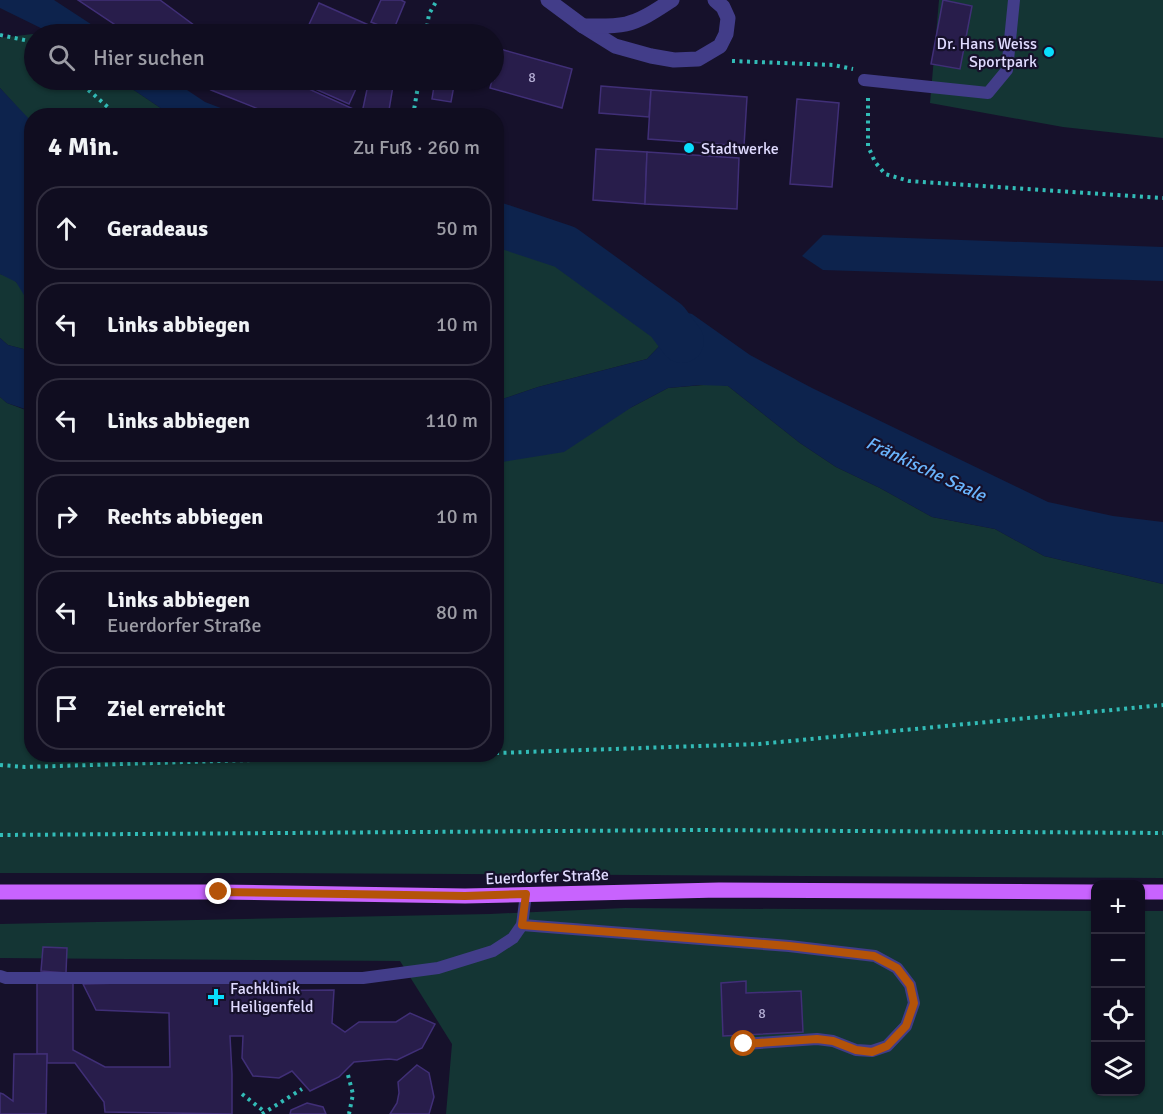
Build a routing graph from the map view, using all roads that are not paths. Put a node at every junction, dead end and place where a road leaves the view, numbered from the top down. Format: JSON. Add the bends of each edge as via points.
{"nodes":[{"id":1,"x":548,"y":0,"type":"edge"},
{"id":2,"x":672,"y":0,"type":"edge"},
{"id":3,"x":715,"y":0,"type":"edge"},
{"id":4,"x":1014,"y":0,"type":"edge"},
{"id":5,"x":583,"y":26,"type":"junction"},
{"id":6,"x":864,"y":80,"type":"road end"},
{"id":7,"x":0,"y":892,"type":"edge"},
{"id":8,"x":1091,"y":892,"type":"edge"},
{"id":9,"x":1145,"y":892,"type":"edge"},
{"id":10,"x":1163,"y":892,"type":"edge"},
{"id":11,"x":526,"y":894,"type":"junction"},
{"id":12,"x":522,"y":925,"type":"junction"},
{"id":13,"x":0,"y":976,"type":"edge"},
{"id":14,"x":744,"y":1044,"type":"dead end"}],
"edges":[{"from":1,"to":5,"type":"street"},
{"from":2,"to":5,"type":"street","via":[[627,24]]},
{"from":3,"to":5,"type":"street","via":[[728,18],[726,34],[720,46],[698,59],[674,60],[634,52],[615,46]]},
{"from":4,"to":6,"type":"lane","via":[[1007,70],[988,93]]},
{"from":7,"to":11,"type":"main road","name":"Euerdorfer Straße"},
{"from":8,"to":11,"type":"main road","name":"Euerdorfer Straße","via":[[719,890]]},
{"from":9,"to":10,"type":"main road"},
{"from":11,"to":12,"type":"lane"},
{"from":12,"to":13,"type":"lane","via":[[513,938],[493,951],[438,968],[363,978]]},
{"from":12,"to":14,"type":"lane","via":[[874,956],[897,968],[910,985],[914,1003],[906,1026],[887,1046],[872,1052],[817,1039]]}]}
